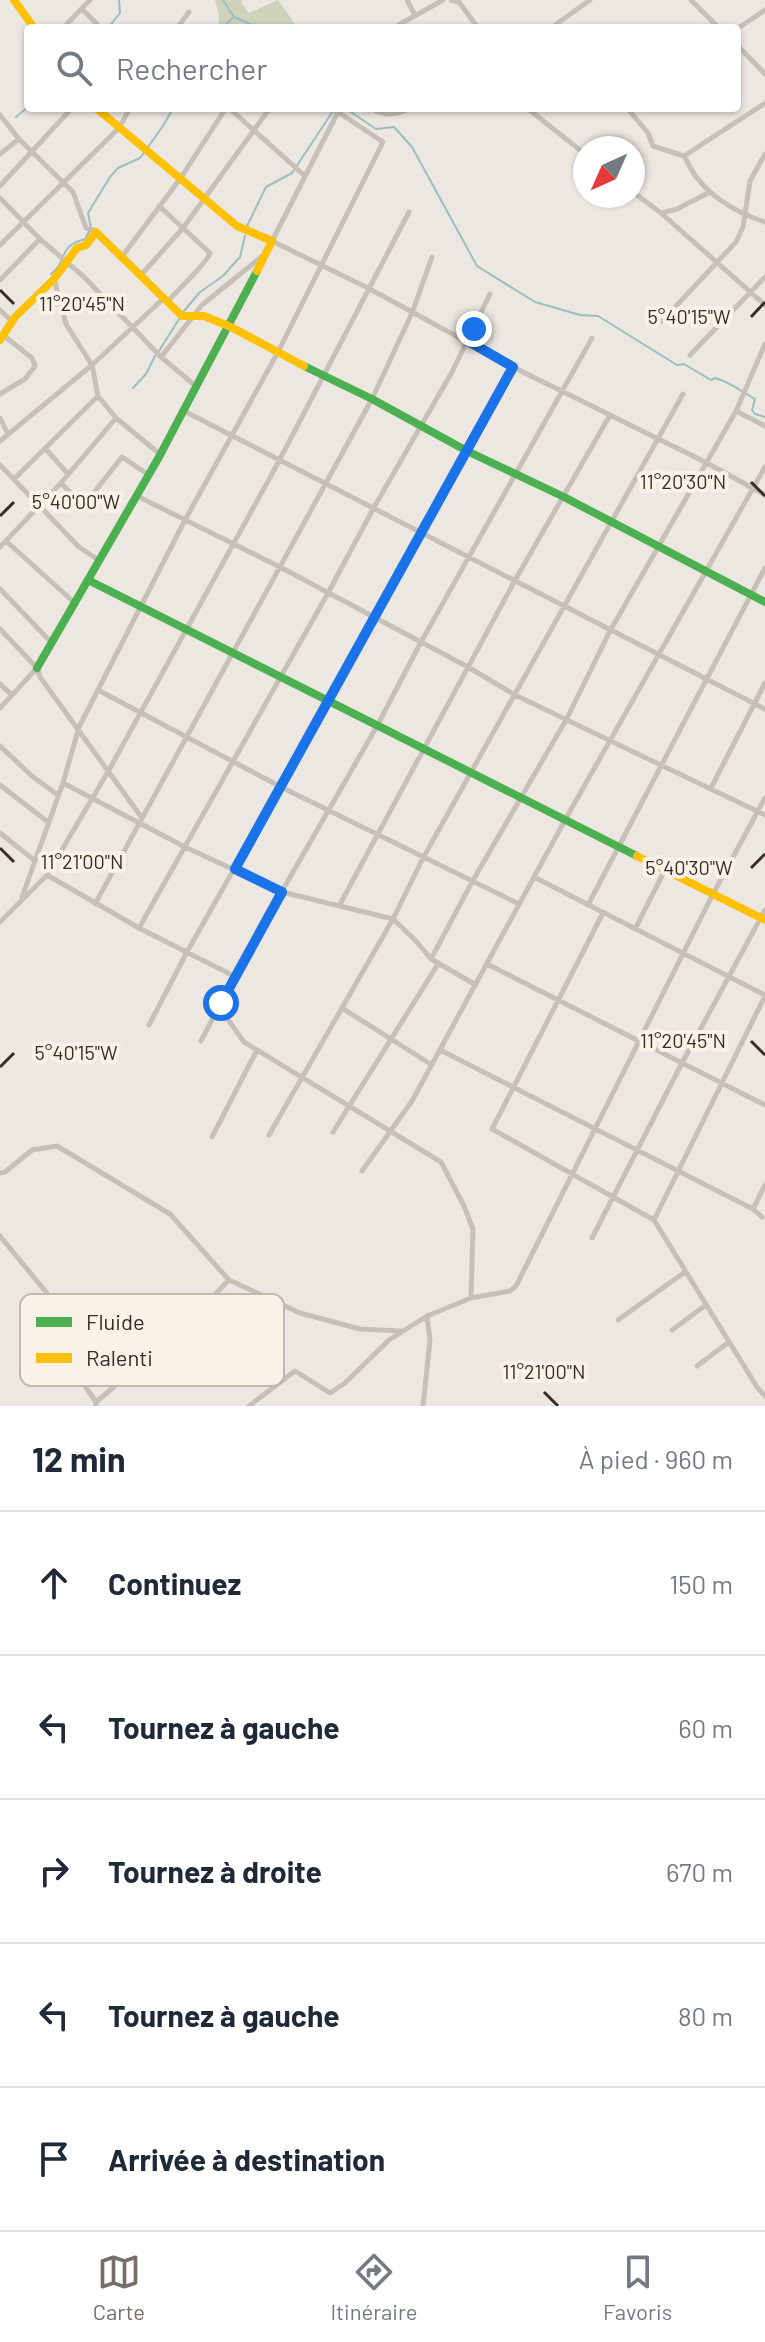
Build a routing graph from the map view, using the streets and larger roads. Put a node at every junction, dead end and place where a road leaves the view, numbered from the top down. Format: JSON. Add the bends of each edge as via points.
{"nodes":[{"id":1,"x":14,"y":0,"type":"edge"},
{"id":2,"x":90,"y":0,"type":"edge"},
{"id":3,"x":407,"y":0,"type":"edge"},
{"id":4,"x":443,"y":0,"type":"edge"},
{"id":5,"x":451,"y":0,"type":"edge"},
{"id":6,"x":590,"y":0,"type":"edge"},
{"id":7,"x":691,"y":0,"type":"edge"},
{"id":8,"x":82,"y":9,"type":"junction"},
{"id":9,"x":765,"y":10,"type":"edge"},
{"id":10,"x":189,"y":12,"type":"dead end"},
{"id":11,"x":415,"y":15,"type":"junction"},
{"id":12,"x":31,"y":24,"type":"edge"},
{"id":13,"x":67,"y":24,"type":"edge"},
{"id":14,"x":97,"y":24,"type":"edge"},
{"id":15,"x":180,"y":24,"type":"edge"},
{"id":16,"x":400,"y":24,"type":"edge"},
{"id":17,"x":475,"y":24,"type":"edge"},
{"id":18,"x":557,"y":24,"type":"edge"},
{"id":19,"x":715,"y":24,"type":"edge"},
{"id":20,"x":741,"y":26,"type":"edge"},
{"id":21,"x":741,"y":49,"type":"edge"},
{"id":22,"x":765,"y":74,"type":"edge"},
{"id":23,"x":765,"y":103,"type":"edge"},
{"id":24,"x":68,"y":112,"type":"edge"},
{"id":25,"x":101,"y":112,"type":"edge"},
{"id":26,"x":128,"y":112,"type":"edge"},
{"id":27,"x":225,"y":112,"type":"edge"},
{"id":28,"x":233,"y":112,"type":"edge"},
{"id":29,"x":267,"y":112,"type":"edge"},
{"id":30,"x":338,"y":112,"type":"edge"},
{"id":31,"x":342,"y":112,"type":"edge"},
{"id":32,"x":377,"y":112,"type":"edge"},
{"id":33,"x":402,"y":112,"type":"edge"},
{"id":34,"x":532,"y":112,"type":"edge"},
{"id":35,"x":630,"y":112,"type":"edge"},
{"id":36,"x":0,"y":115,"type":"edge"},
{"id":37,"x":119,"y":128,"type":"junction"},
{"id":38,"x":254,"y":129,"type":"junction"},
{"id":39,"x":19,"y":139,"type":"junction"},
{"id":40,"x":573,"y":144,"type":"edge"},
{"id":41,"x":31,"y":152,"type":"junction"},
{"id":42,"x":0,"y":154,"type":"edge"},
{"id":43,"x":765,"y":154,"type":"edge"},
{"id":44,"x":684,"y":156,"type":"junction"},
{"id":45,"x":305,"y":176,"type":"junction"},
{"id":46,"x":180,"y":179,"type":"junction"},
{"id":47,"x":64,"y":183,"type":"junction"},
{"id":48,"x":0,"y":186,"type":"edge"},
{"id":49,"x":710,"y":192,"type":"junction"},
{"id":50,"x":0,"y":198,"type":"edge"},
{"id":51,"x":204,"y":200,"type":"junction"},
{"id":52,"x":645,"y":201,"type":"edge"},
{"id":53,"x":159,"y":206,"type":"junction"},
{"id":54,"x":409,"y":212,"type":"dead end"},
{"id":55,"x":661,"y":213,"type":"junction"},
{"id":56,"x":745,"y":214,"type":"junction"},
{"id":57,"x":24,"y":222,"type":"junction"},
{"id":58,"x":765,"y":222,"type":"edge"},
{"id":59,"x":183,"y":228,"type":"junction"},
{"id":60,"x":92,"y":230,"type":"junction"},
{"id":61,"x":40,"y":239,"type":"junction"},
{"id":62,"x":1,"y":241,"type":"edge"},
{"id":63,"x":272,"y":241,"type":"junction"},
{"id":64,"x":266,"y":253,"type":"junction"},
{"id":65,"x":432,"y":257,"type":"dead end"},
{"id":66,"x":121,"y":258,"type":"junction"},
{"id":67,"x":64,"y":259,"type":"junction"},
{"id":68,"x":716,"y":263,"type":"junction"},
{"id":69,"x":322,"y":265,"type":"junction"},
{"id":70,"x":141,"y":275,"type":"junction"},
{"id":71,"x":765,"y":277,"type":"edge"},
{"id":72,"x":54,"y":279,"type":"junction"},
{"id":73,"x":0,"y":280,"type":"edge"},
{"id":74,"x":368,"y":288,"type":"junction"},
{"id":75,"x":750,"y":292,"type":"junction"},
{"id":76,"x":490,"y":294,"type":"dead end"},
{"id":77,"x":165,"y":300,"type":"junction"},
{"id":78,"x":765,"y":305,"type":"edge"},
{"id":79,"x":0,"y":310,"type":"edge"},
{"id":80,"x":412,"y":313,"type":"junction"},
{"id":81,"x":193,"y":317,"type":"junction"},
{"id":82,"x":12,"y":321,"type":"junction"},
{"id":83,"x":662,"y":321,"type":"dead end"},
{"id":84,"x":231,"y":327,"type":"junction"},
{"id":85,"x":132,"y":328,"type":"junction"},
{"id":86,"x":2,"y":337,"type":"edge"},
{"id":87,"x":592,"y":338,"type":"dead end"},
{"id":88,"x":468,"y":341,"type":"junction"},
{"id":89,"x":765,"y":344,"type":"edge"},
{"id":90,"x":278,"y":352,"type":"junction"},
{"id":91,"x":690,"y":355,"type":"dead end"},
{"id":92,"x":161,"y":356,"type":"junction"},
{"id":93,"x":92,"y":365,"type":"junction"},
{"id":94,"x":513,"y":367,"type":"junction"},
{"id":95,"x":322,"y":376,"type":"junction"},
{"id":96,"x":197,"y":387,"type":"junction"},
{"id":97,"x":562,"y":391,"type":"junction"},
{"id":98,"x":0,"y":394,"type":"edge"},
{"id":99,"x":683,"y":394,"type":"dead end"},
{"id":100,"x":98,"y":396,"type":"junction"},
{"id":101,"x":372,"y":399,"type":"junction"},
{"id":102,"x":184,"y":411,"type":"junction"},
{"id":103,"x":736,"y":411,"type":"junction"},
{"id":104,"x":610,"y":415,"type":"junction"},
{"id":105,"x":0,"y":418,"type":"edge"},
{"id":106,"x":116,"y":418,"type":"junction"},
{"id":107,"x":420,"y":425,"type":"junction"},
{"id":108,"x":765,"y":426,"type":"edge"},
{"id":109,"x":8,"y":434,"type":"junction"},
{"id":110,"x":232,"y":437,"type":"junction"},
{"id":111,"x":657,"y":439,"type":"junction"},
{"id":112,"x":0,"y":441,"type":"edge"},
{"id":113,"x":45,"y":448,"type":"junction"},
{"id":114,"x":467,"y":451,"type":"junction"},
{"id":115,"x":161,"y":455,"type":"junction"},
{"id":116,"x":279,"y":461,"type":"junction"},
{"id":117,"x":707,"y":463,"type":"junction"},
{"id":118,"x":0,"y":465,"type":"edge"},
{"id":119,"x":765,"y":467,"type":"edge"},
{"id":120,"x":68,"y":474,"type":"junction"},
{"id":121,"x":515,"y":474,"type":"junction"},
{"id":122,"x":149,"y":475,"type":"junction"},
{"id":123,"x":14,"y":479,"type":"junction"},
{"id":124,"x":61,"y":483,"type":"junction"},
{"id":125,"x":326,"y":485,"type":"junction"},
{"id":126,"x":752,"y":488,"type":"junction"},
{"id":127,"x":765,"y":495,"type":"edge"},
{"id":128,"x":137,"y":496,"type":"junction"},
{"id":129,"x":564,"y":497,"type":"junction"},
{"id":130,"x":40,"y":505,"type":"junction"},
{"id":131,"x":373,"y":509,"type":"junction"},
{"id":132,"x":185,"y":520,"type":"junction"},
{"id":133,"x":610,"y":521,"type":"junction"},
{"id":134,"x":420,"y":534,"type":"junction"},
{"id":135,"x":6,"y":541,"type":"junction"},
{"id":136,"x":234,"y":544,"type":"junction"},
{"id":137,"x":0,"y":547,"type":"edge"},
{"id":138,"x":657,"y":547,"type":"junction"},
{"id":139,"x":468,"y":558,"type":"junction"},
{"id":140,"x":100,"y":561,"type":"junction"},
{"id":141,"x":280,"y":567,"type":"junction"},
{"id":142,"x":765,"y":568,"type":"edge"},
{"id":143,"x":704,"y":571,"type":"junction"},
{"id":144,"x":90,"y":581,"type":"junction"},
{"id":145,"x":514,"y":582,"type":"junction"},
{"id":146,"x":0,"y":589,"type":"edge"},
{"id":147,"x":328,"y":593,"type":"junction"},
{"id":148,"x":750,"y":595,"type":"junction"},
{"id":149,"x":765,"y":602,"type":"edge"},
{"id":150,"x":76,"y":605,"type":"junction"},
{"id":151,"x":563,"y":605,"type":"junction"},
{"id":152,"x":141,"y":607,"type":"junction"},
{"id":153,"x":374,"y":617,"type":"junction"},
{"id":154,"x":0,"y":629,"type":"edge"},
{"id":155,"x":187,"y":630,"type":"junction"},
{"id":156,"x":610,"y":631,"type":"junction"},
{"id":157,"x":421,"y":642,"type":"junction"},
{"id":158,"x":52,"y":643,"type":"junction"},
{"id":159,"x":233,"y":653,"type":"junction"},
{"id":160,"x":657,"y":655,"type":"junction"},
{"id":161,"x":468,"y":667,"type":"junction"},
{"id":162,"x":37,"y":668,"type":"junction"},
{"id":163,"x":281,"y":677,"type":"junction"},
{"id":164,"x":707,"y":679,"type":"junction"},
{"id":165,"x":765,"y":683,"type":"edge"},
{"id":166,"x":0,"y":684,"type":"edge"},
{"id":167,"x":98,"y":690,"type":"junction"},
{"id":168,"x":12,"y":695,"type":"junction"},
{"id":169,"x":515,"y":695,"type":"junction"},
{"id":170,"x":329,"y":701,"type":"junction"},
{"id":171,"x":754,"y":704,"type":"junction"},
{"id":172,"x":0,"y":708,"type":"edge"},
{"id":173,"x":765,"y":709,"type":"edge"},
{"id":174,"x":140,"y":712,"type":"junction"},
{"id":175,"x":566,"y":720,"type":"junction"},
{"id":176,"x":378,"y":726,"type":"junction"},
{"id":177,"x":79,"y":727,"type":"junction"},
{"id":178,"x":187,"y":736,"type":"junction"},
{"id":179,"x":610,"y":741,"type":"junction"},
{"id":180,"x":0,"y":746,"type":"edge"},
{"id":181,"x":423,"y":749,"type":"junction"},
{"id":182,"x":233,"y":760,"type":"junction"},
{"id":183,"x":661,"y":766,"type":"junction"},
{"id":184,"x":109,"y":770,"type":"junction"},
{"id":185,"x":471,"y":772,"type":"junction"},
{"id":186,"x":63,"y":783,"type":"junction"},
{"id":187,"x":0,"y":785,"type":"edge"},
{"id":188,"x":281,"y":787,"type":"junction"},
{"id":189,"x":711,"y":788,"type":"junction"},
{"id":190,"x":58,"y":795,"type":"junction"},
{"id":191,"x":520,"y":797,"type":"junction"},
{"id":192,"x":91,"y":798,"type":"junction"},
{"id":193,"x":765,"y":798,"type":"edge"},
{"id":194,"x":329,"y":810,"type":"junction"},
{"id":195,"x":758,"y":811,"type":"junction"},
{"id":196,"x":765,"y":815,"type":"edge"},
{"id":197,"x":141,"y":820,"type":"junction"},
{"id":198,"x":565,"y":820,"type":"junction"},
{"id":199,"x":48,"y":822,"type":"junction"},
{"id":200,"x":0,"y":833,"type":"edge"},
{"id":201,"x":377,"y":835,"type":"junction"},
{"id":202,"x":185,"y":847,"type":"junction"},
{"id":203,"x":619,"y":847,"type":"junction"},
{"id":204,"x":423,"y":858,"type":"junction"},
{"id":205,"x":34,"y":860,"type":"junction"},
{"id":206,"x":235,"y":869,"type":"junction"},
{"id":207,"x":665,"y":870,"type":"junction"},
{"id":208,"x":47,"y":875,"type":"junction"},
{"id":209,"x":534,"y":877,"type":"junction"},
{"id":210,"x":472,"y":882,"type":"junction"},
{"id":211,"x":282,"y":892,"type":"junction"},
{"id":212,"x":713,"y":894,"type":"junction"},
{"id":213,"x":22,"y":897,"type":"junction"},
{"id":214,"x":95,"y":904,"type":"junction"},
{"id":215,"x":519,"y":904,"type":"junction"},
{"id":216,"x":588,"y":905,"type":"junction"},
{"id":217,"x":339,"y":906,"type":"junction"},
{"id":218,"x":603,"y":913,"type":"junction"},
{"id":219,"x":764,"y":916,"type":"edge"},
{"id":220,"x":393,"y":919,"type":"junction"},
{"id":221,"x":0,"y":922,"type":"edge"},
{"id":222,"x":139,"y":928,"type":"junction"},
{"id":223,"x":635,"y":929,"type":"junction"},
{"id":224,"x":187,"y":952,"type":"junction"},
{"id":225,"x":683,"y":954,"type":"junction"},
{"id":226,"x":431,"y":959,"type":"junction"},
{"id":227,"x":438,"y":964,"type":"junction"},
{"id":228,"x":487,"y":964,"type":"junction"},
{"id":229,"x":234,"y":976,"type":"junction"},
{"id":230,"x":729,"y":977,"type":"junction"},
{"id":231,"x":476,"y":985,"type":"junction"},
{"id":232,"x":765,"y":996,"type":"edge"},
{"id":233,"x":558,"y":1000,"type":"junction"},
{"id":234,"x":221,"y":1003,"type":"junction"},
{"id":235,"x":342,"y":1008,"type":"junction"},
{"id":236,"x":149,"y":1025,"type":"dead end"},
{"id":237,"x":391,"y":1039,"type":"junction"},
{"id":238,"x":201,"y":1041,"type":"dead end"},
{"id":239,"x":640,"y":1042,"type":"junction"},
{"id":240,"x":257,"y":1050,"type":"junction"},
{"id":241,"x":440,"y":1050,"type":"junction"},
{"id":242,"x":682,"y":1063,"type":"junction"},
{"id":243,"x":432,"y":1065,"type":"junction"},
{"id":244,"x":302,"y":1077,"type":"junction"},
{"id":245,"x":722,"y":1083,"type":"junction"},
{"id":246,"x":514,"y":1086,"type":"junction"},
{"id":247,"x":765,"y":1105,"type":"edge"},
{"id":248,"x":349,"y":1106,"type":"junction"},
{"id":249,"x":597,"y":1128,"type":"junction"},
{"id":250,"x":390,"y":1131,"type":"junction"},
{"id":251,"x":333,"y":1132,"type":"dead end"},
{"id":252,"x":269,"y":1135,"type":"dead end"},
{"id":253,"x":212,"y":1137,"type":"dead end"},
{"id":254,"x":638,"y":1150,"type":"junction"},
{"id":255,"x":679,"y":1170,"type":"junction"},
{"id":256,"x":362,"y":1171,"type":"dead end"},
{"id":257,"x":0,"y":1173,"type":"edge"},
{"id":258,"x":573,"y":1174,"type":"junction"},
{"id":259,"x":765,"y":1185,"type":"edge"},
{"id":260,"x":614,"y":1198,"type":"junction"},
{"id":261,"x":753,"y":1209,"type":"junction"},
{"id":262,"x":762,"y":1217,"type":"dead end"},
{"id":263,"x":654,"y":1220,"type":"junction"},
{"id":264,"x":0,"y":1236,"type":"edge"},
{"id":265,"x":592,"y":1238,"type":"dead end"},
{"id":266,"x":686,"y":1271,"type":"junction"},
{"id":267,"x":229,"y":1280,"type":"junction"},
{"id":268,"x":48,"y":1294,"type":"edge"},
{"id":269,"x":215,"y":1294,"type":"edge"},
{"id":270,"x":259,"y":1294,"type":"edge"},
{"id":271,"x":471,"y":1298,"type":"junction"},
{"id":272,"x":706,"y":1305,"type":"junction"},
{"id":273,"x":284,"y":1306,"type":"edge"},
{"id":274,"x":427,"y":1316,"type":"junction"},
{"id":275,"x":618,"y":1320,"type":"dead end"},
{"id":276,"x":672,"y":1330,"type":"dead end"},
{"id":277,"x":403,"y":1331,"type":"junction"},
{"id":278,"x":729,"y":1342,"type":"junction"},
{"id":279,"x":697,"y":1366,"type":"dead end"},
{"id":280,"x":284,"y":1379,"type":"edge"},
{"id":281,"x":84,"y":1386,"type":"edge"},
{"id":282,"x":116,"y":1386,"type":"edge"},
{"id":283,"x":275,"y":1386,"type":"edge"},
{"id":284,"x":765,"y":1396,"type":"edge"},
{"id":285,"x":96,"y":1404,"type":"edge"},
{"id":286,"x":249,"y":1406,"type":"edge"},
{"id":287,"x":423,"y":1406,"type":"edge"}],
"edges":[{"from":1,"to":12,"type":"street"},
{"from":2,"to":8,"type":"street"},
{"from":3,"to":11,"type":"street"},
{"from":4,"to":11,"type":"street"},
{"from":5,"to":17,"type":"street","via":[[459,2]]},
{"from":6,"to":18,"type":"street"},
{"from":7,"to":19,"type":"street"},
{"from":8,"to":13,"type":"street"},
{"from":8,"to":14,"type":"street"},
{"from":9,"to":20,"type":"street"},
{"from":10,"to":15,"type":"street"},
{"from":11,"to":16,"type":"street"},
{"from":21,"to":22,"type":"street"},
{"from":23,"to":44,"type":"street"},
{"from":24,"to":41,"type":"street"},
{"from":25,"to":37,"type":"street"},
{"from":26,"to":37,"type":"street"},
{"from":27,"to":46,"type":"street"},
{"from":28,"to":38,"type":"street"},
{"from":29,"to":38,"type":"street"},
{"from":30,"to":45,"type":"street"},
{"from":31,"to":69,"type":"street","via":[[383,142]]},
{"from":32,"to":33,"type":"street"},
{"from":34,"to":40,"type":"street"},
{"from":35,"to":44,"type":"street","via":[[653,146]]},
{"from":36,"to":39,"type":"street"},
{"from":37,"to":46,"type":"street"},
{"from":37,"to":47,"type":"street"},
{"from":38,"to":45,"type":"street"},
{"from":38,"to":51,"type":"street"},
{"from":39,"to":41,"type":"street"},
{"from":39,"to":42,"type":"street"},
{"from":41,"to":47,"type":"street"},
{"from":41,"to":48,"type":"street"},
{"from":43,"to":56,"type":"street","via":[[750,181]]},
{"from":44,"to":49,"type":"street"},
{"from":45,"to":63,"type":"street"},
{"from":46,"to":51,"type":"street"},
{"from":46,"to":53,"type":"street"},
{"from":47,"to":57,"type":"street"},
{"from":47,"to":60,"type":"street"},
{"from":49,"to":55,"type":"street"},
{"from":49,"to":56,"type":"street"},
{"from":50,"to":57,"type":"street"},
{"from":51,"to":59,"type":"street"},
{"from":51,"to":63,"type":"street","via":[[237,226]]},
{"from":52,"to":55,"type":"street"},
{"from":53,"to":59,"type":"street"},
{"from":53,"to":66,"type":"street"},
{"from":54,"to":74,"type":"street"},
{"from":55,"to":68,"type":"street"},
{"from":56,"to":58,"type":"street"},
{"from":56,"to":68,"type":"street","via":[[736,242]]},
{"from":57,"to":61,"type":"street"},
{"from":57,"to":62,"type":"street"},
{"from":59,"to":70,"type":"street"},
{"from":59,"to":77,"type":"street","via":[[210,257]]},
{"from":60,"to":66,"type":"street"},
{"from":60,"to":67,"type":"street","via":[[86,245]]},
{"from":61,"to":67,"type":"street"},
{"from":61,"to":73,"type":"street"},
{"from":63,"to":64,"type":"street"},
{"from":63,"to":69,"type":"street"},
{"from":64,"to":81,"type":"street"},
{"from":64,"to":84,"type":"street"},
{"from":65,"to":80,"type":"street"},
{"from":66,"to":70,"type":"street"},
{"from":67,"to":72,"type":"street"},
{"from":67,"to":85,"type":"street"},
{"from":68,"to":75,"type":"street"},
{"from":68,"to":83,"type":"street"},
{"from":69,"to":74,"type":"street"},
{"from":69,"to":90,"type":"street"},
{"from":70,"to":77,"type":"street"},
{"from":71,"to":75,"type":"street"},
{"from":72,"to":82,"type":"street"},
{"from":72,"to":93,"type":"street","via":[[66,324]]},
{"from":74,"to":80,"type":"street"},
{"from":74,"to":95,"type":"street"},
{"from":75,"to":78,"type":"street"},
{"from":75,"to":91,"type":"street"},
{"from":76,"to":88,"type":"street"},
{"from":77,"to":81,"type":"street","via":[[182,316]]},
{"from":77,"to":85,"type":"street"},
{"from":79,"to":82,"type":"street"},
{"from":80,"to":88,"type":"street"},
{"from":80,"to":101,"type":"street"},
{"from":81,"to":84,"type":"street"},
{"from":81,"to":92,"type":"street"},
{"from":82,"to":86,"type":"street"},
{"from":84,"to":90,"type":"street"},
{"from":84,"to":96,"type":"street"},
{"from":85,"to":92,"type":"street"},
{"from":85,"to":93,"type":"street"},
{"from":86,"to":98,"type":"street","via":[[32,358],[35,366]]},
{"from":87,"to":97,"type":"street"},
{"from":88,"to":94,"type":"street"},
{"from":88,"to":107,"type":"street"},
{"from":89,"to":103,"type":"street"},
{"from":90,"to":95,"type":"street"},
{"from":90,"to":110,"type":"street"},
{"from":92,"to":96,"type":"street"},
{"from":93,"to":100,"type":"street"},
{"from":93,"to":109,"type":"street"},
{"from":94,"to":97,"type":"street"},
{"from":94,"to":114,"type":"street"},
{"from":95,"to":101,"type":"street"},
{"from":95,"to":116,"type":"street"},
{"from":96,"to":102,"type":"street"},
{"from":97,"to":104,"type":"street"},
{"from":97,"to":121,"type":"street"},
{"from":99,"to":111,"type":"street"},
{"from":100,"to":106,"type":"street"},
{"from":100,"to":113,"type":"street"},
{"from":101,"to":107,"type":"street"},
{"from":101,"to":125,"type":"street"},
{"from":102,"to":110,"type":"street"},
{"from":102,"to":115,"type":"street"},
{"from":103,"to":108,"type":"street"},
{"from":103,"to":117,"type":"street"},
{"from":104,"to":111,"type":"street"},
{"from":104,"to":129,"type":"street"},
{"from":105,"to":109,"type":"street"},
{"from":106,"to":115,"type":"street"},
{"from":106,"to":120,"type":"street"},
{"from":107,"to":114,"type":"street"},
{"from":107,"to":131,"type":"street"},
{"from":109,"to":112,"type":"street"},
{"from":110,"to":116,"type":"street"},
{"from":110,"to":132,"type":"street"},
{"from":111,"to":117,"type":"street"},
{"from":111,"to":133,"type":"street"},
{"from":113,"to":120,"type":"street"},
{"from":113,"to":123,"type":"street"},
{"from":114,"to":121,"type":"street"},
{"from":114,"to":134,"type":"street"},
{"from":115,"to":122,"type":"street"},
{"from":116,"to":125,"type":"street"},
{"from":116,"to":136,"type":"street"},
{"from":117,"to":126,"type":"street"},
{"from":117,"to":138,"type":"street"},
{"from":118,"to":123,"type":"street"},
{"from":119,"to":126,"type":"street"},
{"from":120,"to":124,"type":"street"},
{"from":121,"to":129,"type":"street"},
{"from":121,"to":139,"type":"street"},
{"from":122,"to":124,"type":"street","via":[[122,457],[84,505]]},
{"from":122,"to":128,"type":"street"},
{"from":123,"to":130,"type":"street"},
{"from":124,"to":130,"type":"street"},
{"from":125,"to":131,"type":"street"},
{"from":125,"to":141,"type":"street"},
{"from":126,"to":127,"type":"street"},
{"from":126,"to":143,"type":"street"},
{"from":128,"to":132,"type":"street"},
{"from":128,"to":140,"type":"street"},
{"from":129,"to":133,"type":"street"},
{"from":129,"to":145,"type":"street"},
{"from":130,"to":135,"type":"street"},
{"from":130,"to":140,"type":"street","via":[[79,547]]},
{"from":131,"to":134,"type":"street"},
{"from":131,"to":147,"type":"street"},
{"from":132,"to":136,"type":"street"},
{"from":132,"to":152,"type":"street"},
{"from":133,"to":138,"type":"street"},
{"from":133,"to":151,"type":"street"},
{"from":134,"to":139,"type":"street"},
{"from":134,"to":153,"type":"street"},
{"from":135,"to":137,"type":"street"},
{"from":135,"to":150,"type":"street"},
{"from":136,"to":141,"type":"street"},
{"from":136,"to":155,"type":"street"},
{"from":138,"to":143,"type":"street"},
{"from":138,"to":156,"type":"street"},
{"from":139,"to":145,"type":"street"},
{"from":139,"to":157,"type":"street"},
{"from":140,"to":144,"type":"street"},
{"from":141,"to":147,"type":"street"},
{"from":141,"to":159,"type":"street"},
{"from":142,"to":148,"type":"street"},
{"from":143,"to":148,"type":"street"},
{"from":143,"to":160,"type":"street"},
{"from":144,"to":150,"type":"street"},
{"from":144,"to":152,"type":"street"},
{"from":145,"to":151,"type":"street"},
{"from":145,"to":161,"type":"street"},
{"from":146,"to":158,"type":"street"},
{"from":147,"to":153,"type":"street"},
{"from":147,"to":163,"type":"street"},
{"from":148,"to":149,"type":"street"},
{"from":148,"to":164,"type":"street"},
{"from":150,"to":158,"type":"street"},
{"from":151,"to":156,"type":"street"},
{"from":151,"to":169,"type":"street"},
{"from":152,"to":155,"type":"street"},
{"from":152,"to":167,"type":"street"},
{"from":153,"to":157,"type":"street"},
{"from":153,"to":170,"type":"street"},
{"from":154,"to":162,"type":"street"},
{"from":155,"to":159,"type":"street"},
{"from":155,"to":174,"type":"street"},
{"from":156,"to":160,"type":"street"},
{"from":156,"to":175,"type":"street"},
{"from":157,"to":161,"type":"street"},
{"from":157,"to":176,"type":"street"},
{"from":158,"to":162,"type":"street"},
{"from":159,"to":163,"type":"street"},
{"from":159,"to":178,"type":"street"},
{"from":160,"to":164,"type":"street"},
{"from":160,"to":179,"type":"street"},
{"from":161,"to":169,"type":"street"},
{"from":161,"to":181,"type":"street"},
{"from":162,"to":168,"type":"street"},
{"from":162,"to":177,"type":"street"},
{"from":163,"to":170,"type":"street"},
{"from":163,"to":182,"type":"street"},
{"from":164,"to":171,"type":"street"},
{"from":164,"to":183,"type":"street"},
{"from":165,"to":171,"type":"street"},
{"from":166,"to":168,"type":"street"},
{"from":167,"to":174,"type":"street"},
{"from":167,"to":177,"type":"street"},
{"from":168,"to":172,"type":"street"},
{"from":169,"to":175,"type":"street"},
{"from":169,"to":185,"type":"street"},
{"from":170,"to":176,"type":"street"},
{"from":170,"to":188,"type":"street"},
{"from":171,"to":173,"type":"street"},
{"from":171,"to":189,"type":"street"},
{"from":174,"to":178,"type":"street"},
{"from":174,"to":184,"type":"street"},
{"from":175,"to":179,"type":"street"},
{"from":175,"to":191,"type":"street"},
{"from":176,"to":181,"type":"street"},
{"from":176,"to":194,"type":"street"},
{"from":177,"to":184,"type":"street"},
{"from":177,"to":186,"type":"street"},
{"from":178,"to":182,"type":"street"},
{"from":178,"to":197,"type":"street"},
{"from":179,"to":183,"type":"street"},
{"from":179,"to":198,"type":"street"},
{"from":180,"to":190,"type":"street"},
{"from":181,"to":185,"type":"street"},
{"from":181,"to":201,"type":"street"},
{"from":182,"to":188,"type":"street"},
{"from":182,"to":202,"type":"street"},
{"from":183,"to":189,"type":"street"},
{"from":183,"to":203,"type":"street"},
{"from":184,"to":192,"type":"street"},
{"from":184,"to":197,"type":"street"},
{"from":185,"to":191,"type":"street"},
{"from":185,"to":204,"type":"street"},
{"from":186,"to":190,"type":"street"},
{"from":186,"to":192,"type":"street"},
{"from":187,"to":199,"type":"street"},
{"from":188,"to":194,"type":"street"},
{"from":188,"to":206,"type":"street"},
{"from":189,"to":195,"type":"street"},
{"from":190,"to":199,"type":"street"},
{"from":191,"to":198,"type":"street"},
{"from":191,"to":210,"type":"street"},
{"from":192,"to":197,"type":"street"},
{"from":192,"to":208,"type":"street"},
{"from":193,"to":195,"type":"street"},
{"from":194,"to":201,"type":"street"},
{"from":194,"to":211,"type":"street"},
{"from":195,"to":196,"type":"street"},
{"from":195,"to":212,"type":"street"},
{"from":197,"to":202,"type":"street"},
{"from":197,"to":214,"type":"street"},
{"from":198,"to":203,"type":"street"},
{"from":198,"to":209,"type":"street"},
{"from":199,"to":205,"type":"street"},
{"from":200,"to":205,"type":"street"},
{"from":201,"to":204,"type":"street"},
{"from":201,"to":217,"type":"street"},
{"from":202,"to":206,"type":"street"},
{"from":202,"to":222,"type":"street"},
{"from":203,"to":207,"type":"street"},
{"from":203,"to":216,"type":"street"},
{"from":204,"to":210,"type":"street"},
{"from":204,"to":220,"type":"street"},
{"from":205,"to":213,"type":"street"},
{"from":206,"to":211,"type":"street"},
{"from":206,"to":224,"type":"street"},
{"from":207,"to":212,"type":"street"},
{"from":207,"to":223,"type":"street"},
{"from":208,"to":213,"type":"street"},
{"from":208,"to":214,"type":"street"},
{"from":209,"to":215,"type":"street"},
{"from":209,"to":216,"type":"street"},
{"from":210,"to":215,"type":"street"},
{"from":210,"to":226,"type":"street"},
{"from":211,"to":217,"type":"street"},
{"from":211,"to":229,"type":"street"},
{"from":212,"to":219,"type":"street"},
{"from":212,"to":225,"type":"street"},
{"from":213,"to":221,"type":"street"},
{"from":214,"to":222,"type":"street"},
{"from":215,"to":228,"type":"street"},
{"from":216,"to":218,"type":"street"},
{"from":217,"to":220,"type":"street"},
{"from":218,"to":223,"type":"street"},
{"from":218,"to":233,"type":"street"},
{"from":219,"to":230,"type":"street"},
{"from":220,"to":226,"type":"street"},
{"from":220,"to":235,"type":"street"},
{"from":222,"to":224,"type":"street"},
{"from":223,"to":225,"type":"street"},
{"from":224,"to":229,"type":"street"},
{"from":224,"to":236,"type":"street"},
{"from":225,"to":230,"type":"street"},
{"from":225,"to":239,"type":"street"},
{"from":226,"to":227,"type":"street"},
{"from":227,"to":231,"type":"street"},
{"from":227,"to":237,"type":"street"},
{"from":228,"to":231,"type":"street"},
{"from":228,"to":233,"type":"street"},
{"from":229,"to":234,"type":"street"},
{"from":230,"to":232,"type":"street"},
{"from":230,"to":242,"type":"street"},
{"from":231,"to":241,"type":"street"},
{"from":232,"to":245,"type":"street"},
{"from":233,"to":239,"type":"street"},
{"from":233,"to":246,"type":"street"},
{"from":234,"to":238,"type":"street"},
{"from":234,"to":240,"type":"street","via":[[244,1042]]},
{"from":235,"to":237,"type":"street"},
{"from":235,"to":244,"type":"street"},
{"from":237,"to":243,"type":"street"},
{"from":237,"to":248,"type":"street"},
{"from":239,"to":242,"type":"street"},
{"from":239,"to":249,"type":"street"},
{"from":240,"to":244,"type":"street"},
{"from":240,"to":253,"type":"street"},
{"from":241,"to":243,"type":"street"},
{"from":241,"to":246,"type":"street"},
{"from":242,"to":245,"type":"street"},
{"from":242,"to":254,"type":"street"},
{"from":243,"to":250,"type":"street"},
{"from":244,"to":248,"type":"street"},
{"from":244,"to":252,"type":"street"},
{"from":245,"to":247,"type":"street"},
{"from":245,"to":255,"type":"street"},
{"from":246,"to":249,"type":"street"},
{"from":246,"to":258,"type":"street","via":[[492,1129]]},
{"from":248,"to":250,"type":"street"},
{"from":248,"to":251,"type":"street"},
{"from":249,"to":254,"type":"street"},
{"from":249,"to":258,"type":"street"},
{"from":250,"to":256,"type":"street"},
{"from":250,"to":271,"type":"street","via":[[441,1162],[464,1206],[473,1229]]},
{"from":254,"to":255,"type":"street"},
{"from":254,"to":260,"type":"street"},
{"from":255,"to":261,"type":"street"},
{"from":255,"to":263,"type":"street"},
{"from":257,"to":267,"type":"street","via":[[32,1150],[57,1146],[170,1214]]},
{"from":258,"to":260,"type":"street"},
{"from":258,"to":271,"type":"street","via":[[516,1286]]},
{"from":259,"to":261,"type":"street"},
{"from":260,"to":263,"type":"street"},
{"from":260,"to":265,"type":"street"},
{"from":261,"to":262,"type":"street"},
{"from":263,"to":266,"type":"street"},
{"from":264,"to":268,"type":"street"},
{"from":266,"to":272,"type":"street"},
{"from":266,"to":275,"type":"street"},
{"from":267,"to":269,"type":"street"},
{"from":267,"to":270,"type":"street"},
{"from":271,"to":274,"type":"street"},
{"from":272,"to":276,"type":"street"},
{"from":272,"to":278,"type":"street"},
{"from":273,"to":277,"type":"street","via":[[360,1329]]},
{"from":274,"to":277,"type":"street"},
{"from":274,"to":287,"type":"street","via":[[430,1340]]},
{"from":277,"to":280,"type":"street","via":[[330,1393],[295,1371]]},
{"from":278,"to":279,"type":"street"},
{"from":278,"to":284,"type":"street"},
{"from":281,"to":285,"type":"street"},
{"from":282,"to":285,"type":"street"},
{"from":283,"to":286,"type":"street"}]}
